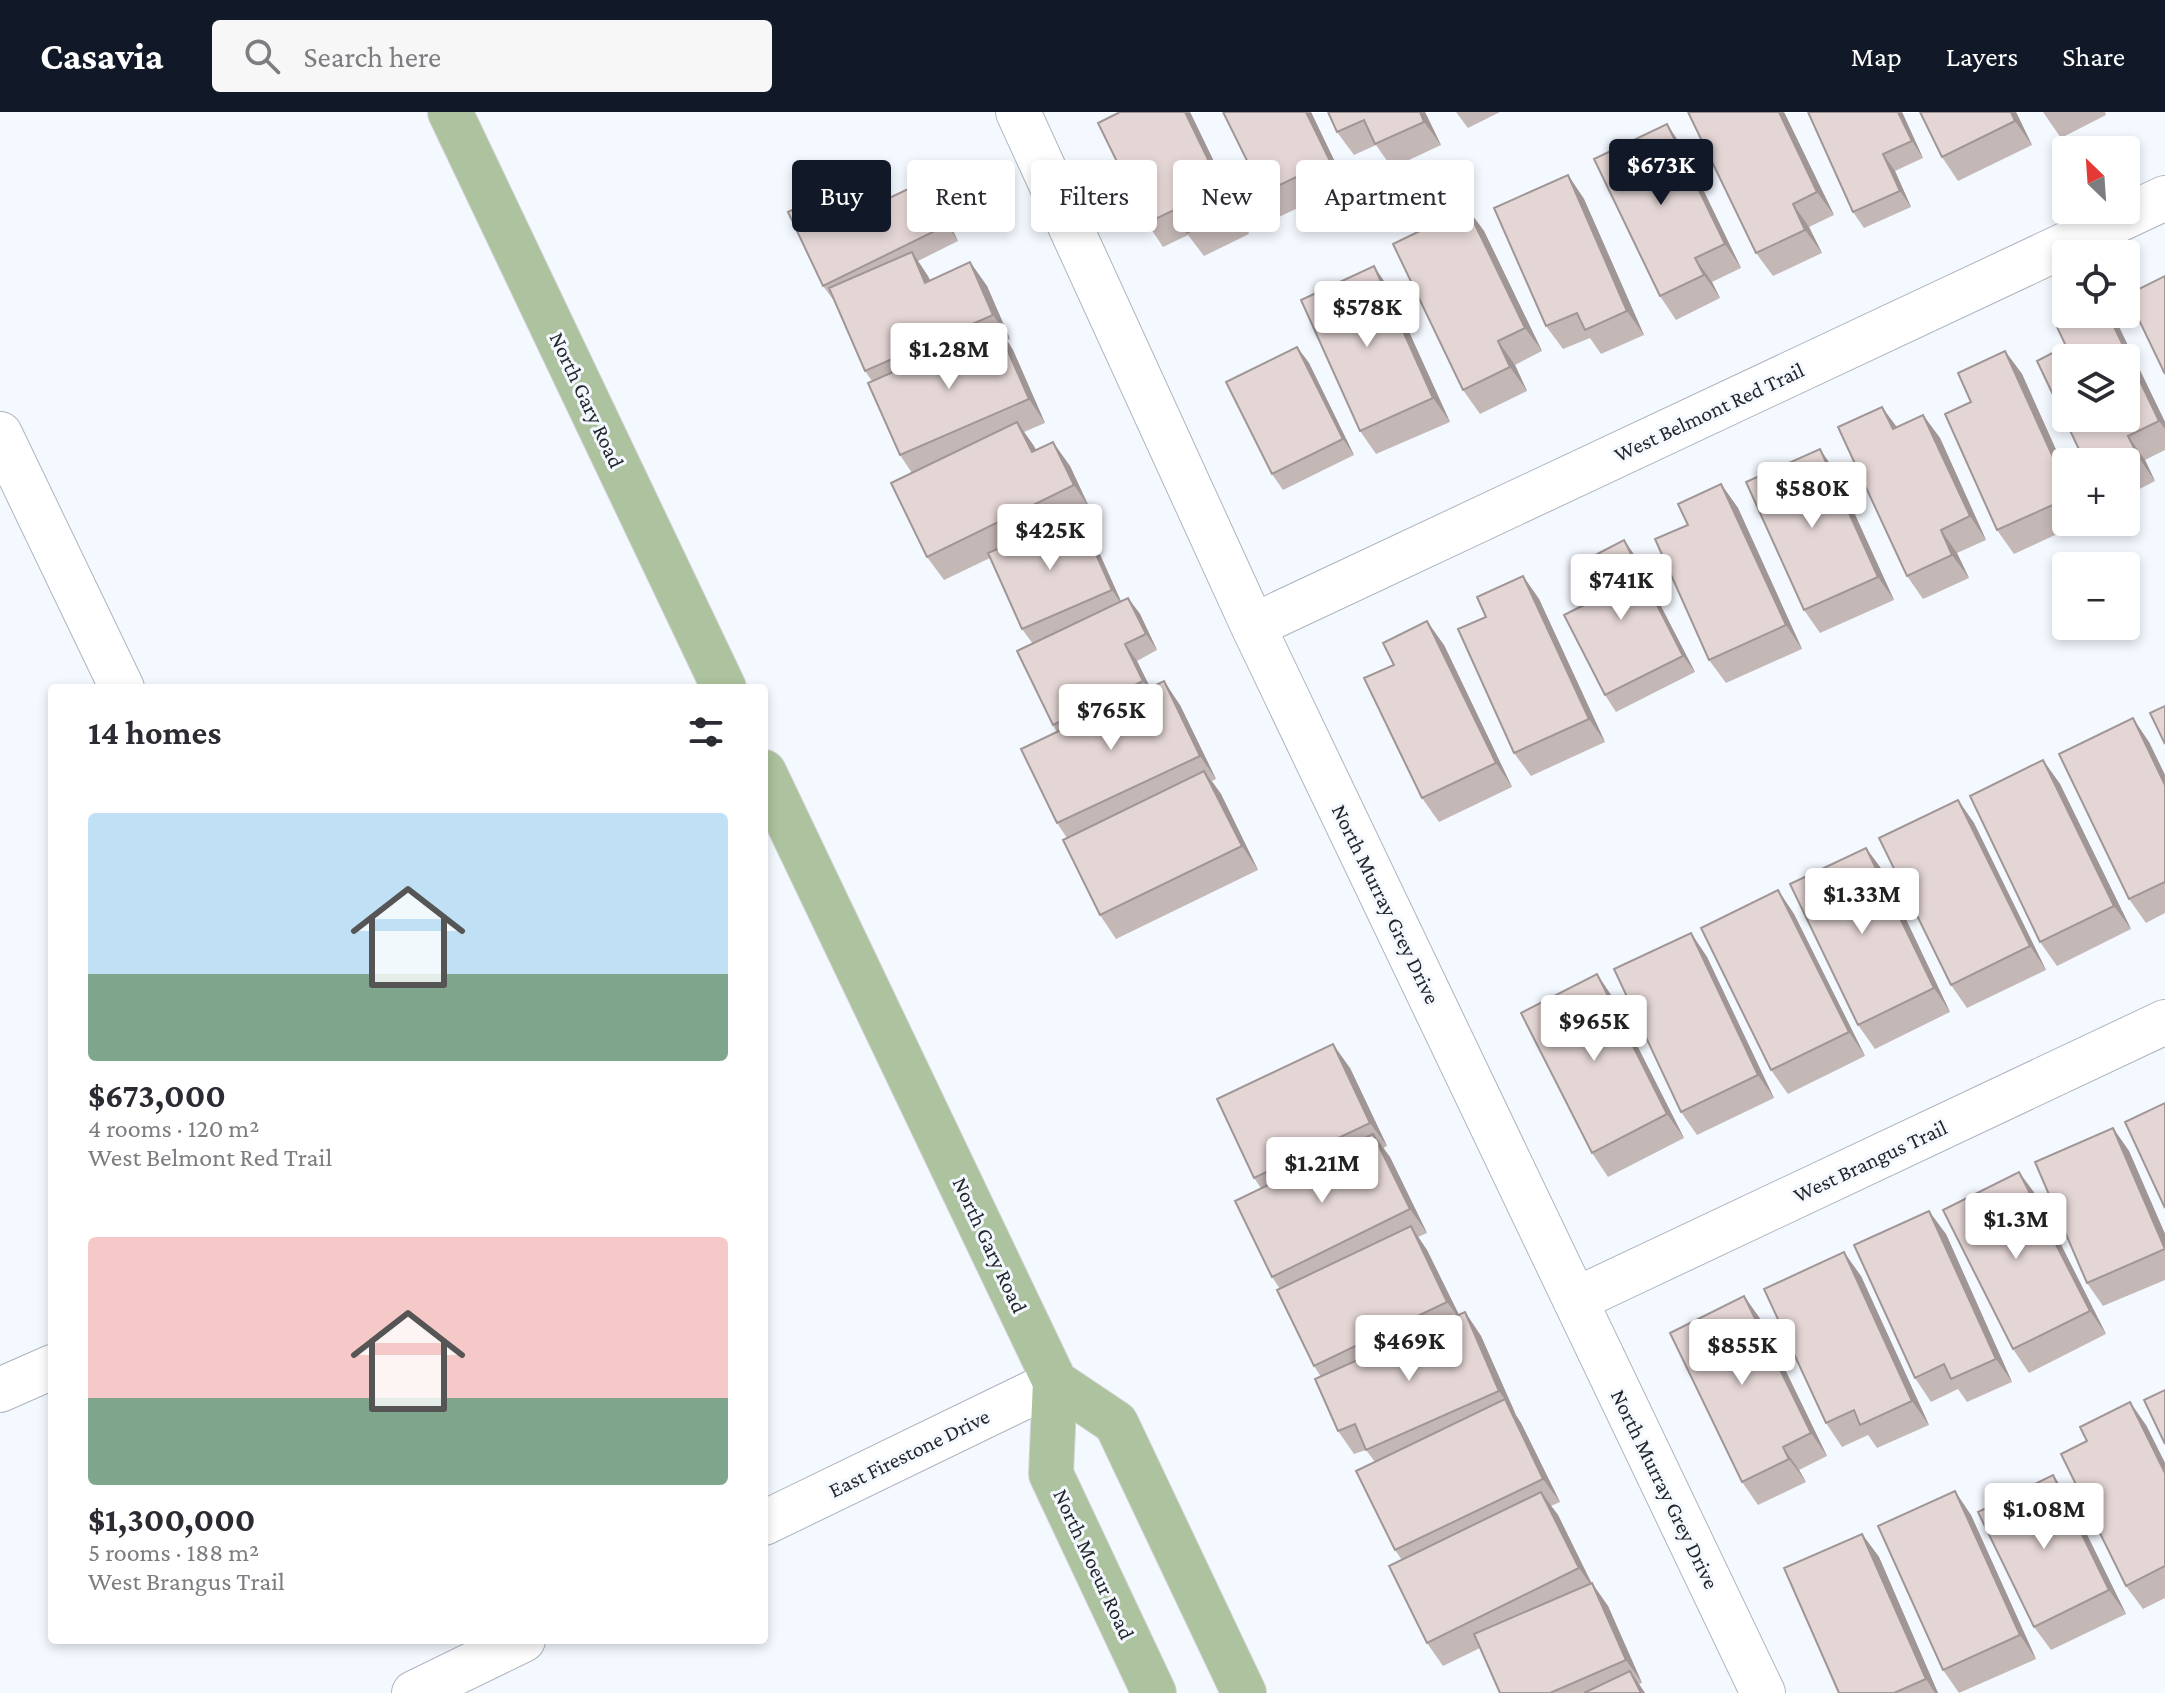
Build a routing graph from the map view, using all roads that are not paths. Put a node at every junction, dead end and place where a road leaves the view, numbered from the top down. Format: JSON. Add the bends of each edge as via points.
{"nodes":[{"id":1,"x":450,"y":112,"type":"edge"},
{"id":2,"x":1018,"y":112,"type":"edge"},
{"id":3,"x":2165,"y":198,"type":"edge"},
{"id":4,"x":0,"y":434,"type":"edge"},
{"id":5,"x":1253,"y":626,"type":"junction"},
{"id":6,"x":120,"y":684,"type":"edge"},
{"id":7,"x":722,"y":684,"type":"edge"},
{"id":8,"x":768,"y":780,"type":"edge"},
{"id":9,"x":2165,"y":1022,"type":"edge"},
{"id":10,"x":1575,"y":1300,"type":"junction"},
{"id":11,"x":48,"y":1369,"type":"edge"},
{"id":12,"x":1055,"y":1382,"type":"junction"},
{"id":13,"x":0,"y":1390,"type":"edge"},
{"id":14,"x":768,"y":1521,"type":"edge"},
{"id":15,"x":515,"y":1644,"type":"edge"},
{"id":16,"x":414,"y":1693,"type":"edge"},
{"id":17,"x":1154,"y":1693,"type":"edge"},
{"id":18,"x":1244,"y":1693,"type":"edge"},
{"id":19,"x":1763,"y":1693,"type":"edge"}],
"edges":[{"from":1,"to":7,"type":"main road","name":"North Gary Road"},
{"from":2,"to":5,"type":"street","name":"North Murray Grey Drive"},
{"from":3,"to":5,"type":"street","name":"West Belmont Red Trail"},
{"from":4,"to":6,"type":"street"},
{"from":5,"to":10,"type":"street","name":"North Murray Grey Drive"},
{"from":8,"to":12,"type":"main road","name":"North Gary Road"},
{"from":9,"to":10,"type":"street","name":"West Brangus Trail"},
{"from":10,"to":19,"type":"street","name":"North Murray Grey Drive"},
{"from":11,"to":13,"type":"street"},
{"from":12,"to":14,"type":"street","name":"East Firestone Drive"},
{"from":12,"to":17,"type":"main road","name":"North Moeur Road","via":[[1051,1474]]},
{"from":12,"to":18,"type":"main road","via":[[1116,1423]]},
{"from":15,"to":16,"type":"street"}]}
